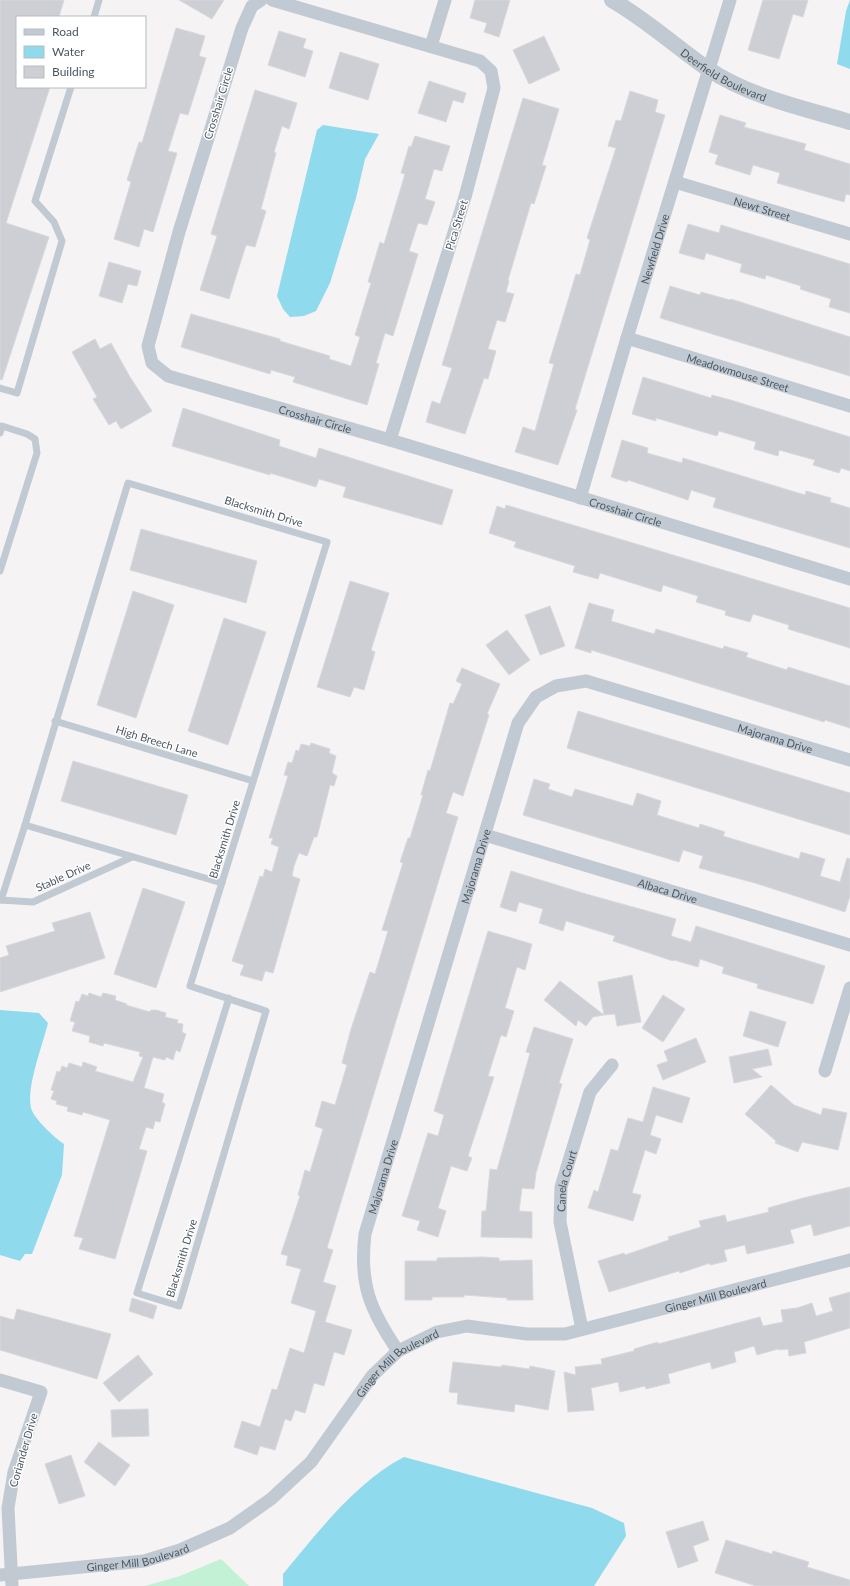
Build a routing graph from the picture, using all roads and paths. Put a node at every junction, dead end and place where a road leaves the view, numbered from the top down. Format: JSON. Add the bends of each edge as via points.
{"nodes":[{"id":1,"x":99,"y":0,"type":"edge"},
{"id":2,"x":262,"y":0,"type":"edge"},
{"id":3,"x":272,"y":0,"type":"edge"},
{"id":4,"x":444,"y":0,"type":"edge"},
{"id":5,"x":612,"y":0,"type":"edge"},
{"id":6,"x":730,"y":0,"type":"edge"},
{"id":7,"x":94,"y":16,"type":"edge"},
{"id":8,"x":431,"y":46,"type":"junction"},
{"id":9,"x":709,"y":70,"type":"junction"},
{"id":10,"x":72,"y":88,"type":"edge"},
{"id":11,"x":850,"y":122,"type":"edge"},
{"id":12,"x":675,"y":182,"type":"junction"},
{"id":13,"x":850,"y":234,"type":"edge"},
{"id":14,"x":627,"y":338,"type":"junction"},
{"id":15,"x":0,"y":388,"type":"edge"},
{"id":16,"x":850,"y":406,"type":"edge"},
{"id":17,"x":1,"y":428,"type":"edge"},
{"id":18,"x":390,"y":440,"type":"junction"},
{"id":19,"x":580,"y":498,"type":"junction"},
{"id":20,"x":0,"y":571,"type":"edge"},
{"id":21,"x":850,"y":579,"type":"edge"},
{"id":22,"x":55,"y":721,"type":"junction"},
{"id":23,"x":850,"y":760,"type":"edge"},
{"id":24,"x":253,"y":781,"type":"junction"},
{"id":25,"x":26,"y":825,"type":"junction"},
{"id":26,"x":485,"y":835,"type":"junction"},
{"id":27,"x":132,"y":857,"type":"junction"},
{"id":28,"x":222,"y":883,"type":"junction"},
{"id":29,"x":0,"y":900,"type":"edge"},
{"id":30,"x":850,"y":945,"type":"edge"},
{"id":31,"x":850,"y":988,"type":"edge"},
{"id":32,"x":228,"y":998,"type":"junction"},
{"id":33,"x":612,"y":1065,"type":"dead end"},
{"id":34,"x":825,"y":1071,"type":"dead end"},
{"id":35,"x":850,"y":1260,"type":"edge"},
{"id":36,"x":582,"y":1330,"type":"junction"},
{"id":37,"x":398,"y":1351,"type":"junction"},
{"id":38,"x":0,"y":1380,"type":"edge"},
{"id":39,"x":7,"y":1579,"type":"edge"}],
"edges":[{"from":1,"to":7,"type":"lane"},
{"from":2,"to":18,"type":"street","name":"Crosshair Circle","via":[[252,6],[242,28],[179,232],[148,346],[152,363],[168,376]]},
{"from":3,"to":8,"type":"street"},
{"from":4,"to":8,"type":"street"},
{"from":5,"to":9,"type":"street","name":"Deerfield Boulevard","via":[[656,28]]},
{"from":6,"to":9,"type":"street","name":"Newfield Drive"},
{"from":8,"to":18,"type":"street","name":"Pica Street","via":[[480,61],[491,71],[494,88],[465,197]]},
{"from":9,"to":11,"type":"street","name":"Deerfield Boulevard","via":[[765,96]]},
{"from":9,"to":12,"type":"street","name":"Newfield Drive"},
{"from":10,"to":15,"type":"lane","via":[[35,201],[54,222],[62,240],[17,393]]},
{"from":12,"to":13,"type":"street","name":"Newt Street"},
{"from":12,"to":14,"type":"street","name":"Newfield Drive"},
{"from":14,"to":16,"type":"street","name":"Meadowmouse Street"},
{"from":14,"to":19,"type":"street","name":"Newfield Drive"},
{"from":17,"to":20,"type":"lane","via":[[27,434],[35,439],[37,453]]},
{"from":18,"to":19,"type":"street","name":"Crosshair Circle"},
{"from":19,"to":21,"type":"street","name":"Crosshair Circle"},
{"from":22,"to":24,"type":"lane","name":"High Breech Lane"},
{"from":22,"to":24,"type":"lane","name":"Blacksmith Drive","via":[[128,482],[327,542]]},
{"from":22,"to":25,"type":"lane","name":"Blacksmith Drive"},
{"from":23,"to":26,"type":"street","name":"Majorama Drive","via":[[586,681],[556,686],[536,697],[518,723]]},
{"from":24,"to":28,"type":"lane","name":"Blacksmith Drive"},
{"from":25,"to":27,"type":"lane","name":"Stable Drive"},
{"from":25,"to":29,"type":"lane","name":"Blacksmith Drive"},
{"from":26,"to":30,"type":"street","name":"Albaca Drive"},
{"from":26,"to":37,"type":"street","name":"Majorama Drive","via":[[365,1234],[362,1256],[368,1298],[384,1331]]},
{"from":27,"to":28,"type":"lane","name":"Stable Drive"},
{"from":27,"to":29,"type":"lane","name":"Stable Drive","via":[[33,902]]},
{"from":28,"to":32,"type":"lane","name":"Blacksmith Drive","via":[[190,986]]},
{"from":31,"to":34,"type":"street"},
{"from":32,"to":32,"type":"lane","name":"Blacksmith Drive","via":[[266,1011],[179,1306],[137,1293]]},
{"from":33,"to":36,"type":"street","name":"Canela Court","via":[[590,1092],[561,1187],[560,1222]]},
{"from":35,"to":36,"type":"street","name":"Ginger Mill Boulevard"},
{"from":36,"to":37,"type":"street","name":"Ginger Mill Boulevard","via":[[565,1334],[527,1334],[467,1326],[436,1332]]},
{"from":37,"to":39,"type":"street","name":"Ginger Mill Boulevard","via":[[372,1376],[311,1462],[271,1499],[230,1528],[180,1550],[144,1561]]},
{"from":38,"to":39,"type":"street","name":"Coriander Drive","via":[[41,1392],[14,1472],[8,1508]]}]}
